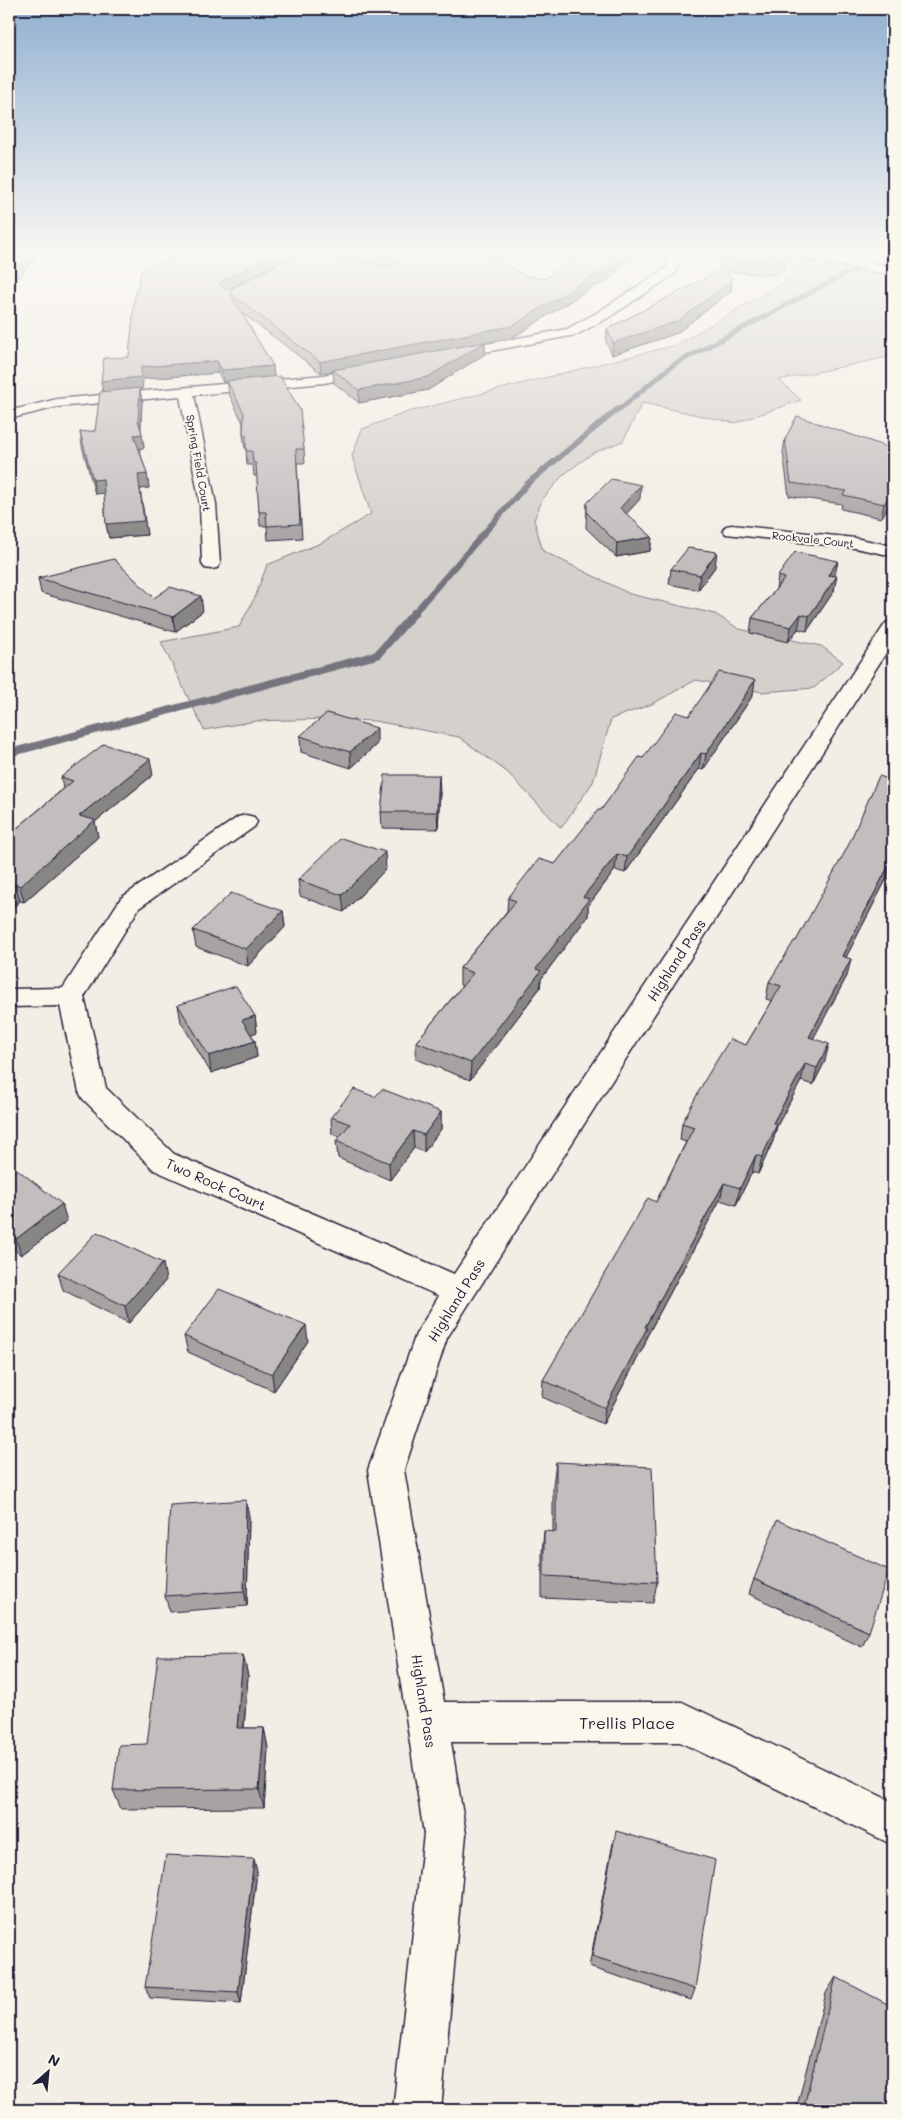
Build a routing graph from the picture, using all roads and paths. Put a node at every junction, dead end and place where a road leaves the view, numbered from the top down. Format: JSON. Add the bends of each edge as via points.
{"nodes":[{"id":1,"x":481,"y":349,"type":"edge"},
{"id":2,"x":438,"y":357,"type":"edge"},
{"id":3,"x":381,"y":368,"type":"edge"},
{"id":4,"x":186,"y":391,"type":"junction"},
{"id":5,"x":9,"y":415,"type":"edge"},
{"id":6,"x":732,"y":530,"type":"dead end"},
{"id":7,"x":893,"y":551,"type":"edge"},
{"id":8,"x":211,"y":564,"type":"dead end"},
{"id":9,"x":893,"y":627,"type":"edge"},
{"id":10,"x":246,"y":822,"type":"dead end"},
{"id":11,"x":9,"y":998,"type":"edge"},
{"id":12,"x":71,"y":998,"type":"junction"},
{"id":13,"x":460,"y":1291,"type":"junction"},
{"id":14,"x":427,"y":1722,"type":"junction"},
{"id":15,"x":893,"y":1824,"type":"edge"},
{"id":16,"x":417,"y":2110,"type":"edge"}],
"edges":[{"from":1,"to":2,"type":"street"},
{"from":3,"to":4,"type":"street","via":[[324,379]]},
{"from":4,"to":5,"type":"street","via":[[57,403]]},
{"from":4,"to":8,"type":"street","name":"Spring Field Court","via":[[208,504]]},
{"from":6,"to":7,"type":"street","name":"Rockvale Court","via":[[855,543]]},
{"from":9,"to":13,"type":"street","name":"Highland Pass"},
{"from":10,"to":12,"type":"street","via":[[130,903]]},
{"from":11,"to":12,"type":"street"},
{"from":12,"to":13,"type":"street","name":"Two Rock Court","via":[[93,1092],[164,1162]]},
{"from":13,"to":14,"type":"street","name":"Highland Pass","via":[[432,1334],[386,1470]]},
{"from":14,"to":15,"type":"street","name":"Trellis Place","via":[[682,1722]]},
{"from":14,"to":16,"type":"street","name":"Highland Pass","via":[[445,1834]]}]}
